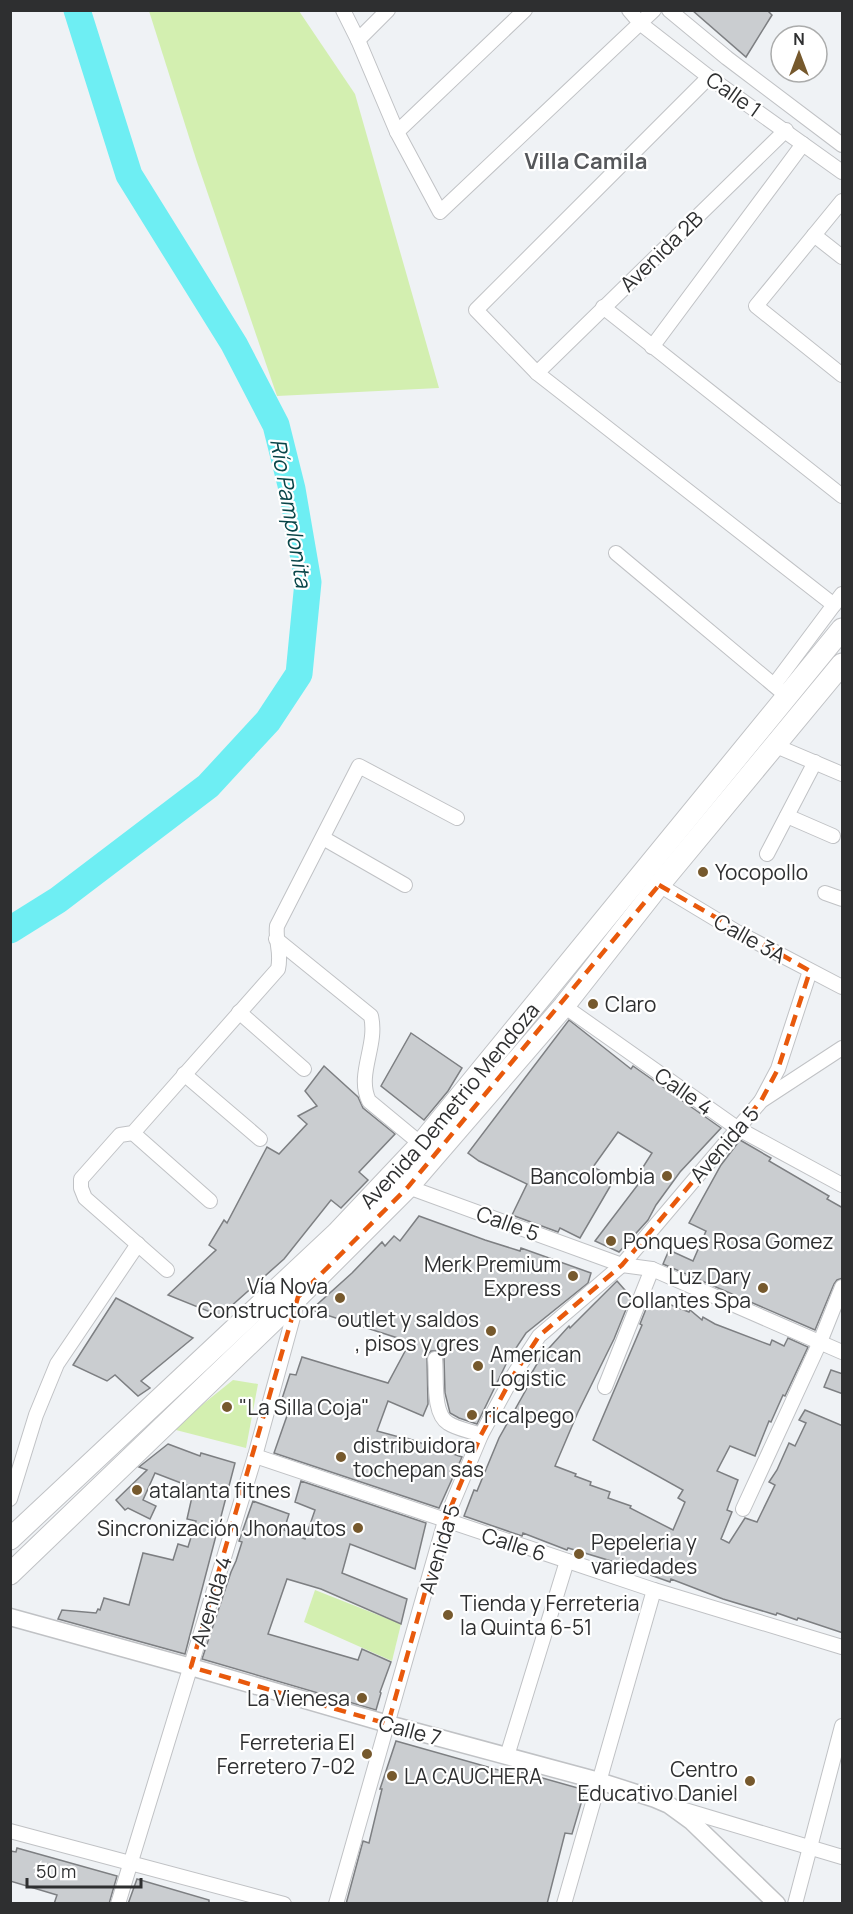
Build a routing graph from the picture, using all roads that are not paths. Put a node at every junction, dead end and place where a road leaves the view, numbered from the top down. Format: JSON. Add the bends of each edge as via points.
{"nodes":[{"id":1,"x":343,"y":10,"type":"edge"},
{"id":2,"x":388,"y":10,"type":"edge"},
{"id":3,"x":525,"y":10,"type":"edge"},
{"id":4,"x":629,"y":10,"type":"edge"},
{"id":5,"x":654,"y":10,"type":"edge"},
{"id":6,"x":669,"y":10,"type":"edge"},
{"id":7,"x":641,"y":24,"type":"junction"},
{"id":8,"x":358,"y":40,"type":"junction"},
{"id":9,"x":709,"y":77,"type":"junction"},
{"id":10,"x":786,"y":130,"type":"junction"},
{"id":11,"x":397,"y":132,"type":"junction"},
{"id":12,"x":803,"y":144,"type":"junction"},
{"id":13,"x":843,"y":145,"type":"edge"},
{"id":14,"x":843,"y":172,"type":"edge"},
{"id":15,"x":843,"y":201,"type":"edge"},
{"id":16,"x":814,"y":235,"type":"junction"},
{"id":17,"x":843,"y":257,"type":"edge"},
{"id":18,"x":603,"y":307,"type":"junction"},
{"id":19,"x":652,"y":347,"type":"junction"},
{"id":20,"x":537,"y":373,"type":"junction"},
{"id":21,"x":843,"y":375,"type":"edge"},
{"id":22,"x":843,"y":496,"type":"edge"},
{"id":23,"x":616,"y":553,"type":"dead end"},
{"id":24,"x":838,"y":600,"type":"edge"},
{"id":25,"x":843,"y":629,"type":"edge"},
{"id":26,"x":843,"y":664,"type":"edge"},
{"id":27,"x":781,"y":691,"type":"junction"},
{"id":28,"x":776,"y":746,"type":"junction"},
{"id":29,"x":815,"y":762,"type":"junction"},
{"id":30,"x":843,"y":774,"type":"edge"},
{"id":31,"x":787,"y":816,"type":"junction"},
{"id":32,"x":457,"y":818,"type":"dead end"},
{"id":33,"x":833,"y":836,"type":"dead end"},
{"id":34,"x":323,"y":838,"type":"junction"},
{"id":35,"x":767,"y":854,"type":"dead end"},
{"id":36,"x":405,"y":885,"type":"dead end"},
{"id":37,"x":659,"y":885,"type":"junction"},
{"id":38,"x":825,"y":893,"type":"dead end"},
{"id":39,"x":843,"y":899,"type":"edge"},
{"id":40,"x":276,"y":939,"type":"junction"},
{"id":41,"x":810,"y":971,"type":"junction"},
{"id":42,"x":843,"y":987,"type":"edge"},
{"id":43,"x":564,"y":1006,"type":"junction"},
{"id":44,"x":239,"y":1012,"type":"junction"},
{"id":45,"x":843,"y":1048,"type":"edge"},
{"id":46,"x":304,"y":1069,"type":"dead end"},
{"id":47,"x":184,"y":1074,"type":"junction"},
{"id":48,"x":761,"y":1101,"type":"junction"},
{"id":49,"x":737,"y":1128,"type":"junction"},
{"id":50,"x":133,"y":1133,"type":"junction"},
{"id":51,"x":260,"y":1139,"type":"dead end"},
{"id":52,"x":421,"y":1144,"type":"junction"},
{"id":53,"x":843,"y":1185,"type":"edge"},
{"id":54,"x":408,"y":1187,"type":"junction"},
{"id":55,"x":210,"y":1201,"type":"dead end"},
{"id":56,"x":138,"y":1244,"type":"junction"},
{"id":57,"x":622,"y":1265,"type":"junction"},
{"id":58,"x":652,"y":1269,"type":"junction"},
{"id":59,"x":167,"y":1270,"type":"dead end"},
{"id":60,"x":843,"y":1287,"type":"edge"},
{"id":61,"x":298,"y":1297,"type":"junction"},
{"id":62,"x":820,"y":1342,"type":"junction"},
{"id":63,"x":843,"y":1352,"type":"edge"},
{"id":64,"x":435,"y":1359,"type":"dead end"},
{"id":65,"x":605,"y":1387,"type":"dead end"},
{"id":66,"x":481,"y":1435,"type":"junction"},
{"id":67,"x":255,"y":1456,"type":"junction"},
{"id":68,"x":10,"y":1499,"type":"edge"},
{"id":69,"x":743,"y":1509,"type":"dead end"},
{"id":70,"x":445,"y":1521,"type":"junction"},
{"id":71,"x":10,"y":1539,"type":"edge"},
{"id":72,"x":567,"y":1561,"type":"junction"},
{"id":73,"x":10,"y":1574,"type":"edge"},
{"id":74,"x":654,"y":1590,"type":"junction"},
{"id":75,"x":10,"y":1617,"type":"edge"},
{"id":76,"x":843,"y":1647,"type":"edge"},
{"id":77,"x":192,"y":1667,"type":"junction"},
{"id":78,"x":388,"y":1724,"type":"junction"},
{"id":79,"x":843,"y":1726,"type":"edge"},
{"id":80,"x":507,"y":1756,"type":"junction"},
{"id":81,"x":599,"y":1781,"type":"junction"},
{"id":82,"x":669,"y":1805,"type":"junction"},
{"id":83,"x":10,"y":1831,"type":"edge"},
{"id":84,"x":810,"y":1847,"type":"junction"},
{"id":85,"x":843,"y":1857,"type":"edge"},
{"id":86,"x":131,"y":1863,"type":"junction"},
{"id":87,"x":118,"y":1904,"type":"edge"},
{"id":88,"x":284,"y":1904,"type":"edge"},
{"id":89,"x":336,"y":1904,"type":"edge"},
{"id":90,"x":564,"y":1904,"type":"edge"},
{"id":91,"x":777,"y":1904,"type":"edge"},
{"id":92,"x":795,"y":1904,"type":"edge"}],
"edges":[{"from":1,"to":8,"type":"street"},
{"from":2,"to":8,"type":"street"},
{"from":3,"to":11,"type":"street"},
{"from":4,"to":7,"type":"street","name":"Calle 1"},
{"from":5,"to":7,"type":"street"},
{"from":6,"to":13,"type":"street","name":"Calle 1"},
{"from":7,"to":9,"type":"street","name":"Calle 1"},
{"from":7,"to":11,"type":"street","via":[[440,212]]},
{"from":8,"to":11,"type":"street"},
{"from":9,"to":10,"type":"street","name":"Calle 1"},
{"from":9,"to":20,"type":"street","via":[[476,310]]},
{"from":10,"to":12,"type":"street","name":"Calle 1"},
{"from":10,"to":18,"type":"street","name":"Avenida 2B"},
{"from":12,"to":14,"type":"street","name":"Calle 1"},
{"from":12,"to":19,"type":"street"},
{"from":15,"to":16,"type":"street"},
{"from":16,"to":17,"type":"street"},
{"from":16,"to":21,"type":"street","via":[[756,306]]},
{"from":18,"to":19,"type":"street"},
{"from":18,"to":20,"type":"street","name":"Avenida 2B"},
{"from":19,"to":22,"type":"street"},
{"from":20,"to":24,"type":"street"},
{"from":23,"to":27,"type":"street"},
{"from":24,"to":27,"type":"street"},
{"from":25,"to":27,"type":"main road","name":"Avenida Demetrio Mendoza"},
{"from":26,"to":28,"type":"main road","name":"Avenida Demetrio Mendoza"},
{"from":27,"to":52,"type":"main road","name":"Avenida Demetrio Mendoza"},
{"from":28,"to":29,"type":"street"},
{"from":28,"to":37,"type":"main road","name":"Avenida Demetrio Mendoza"},
{"from":29,"to":30,"type":"street"},
{"from":29,"to":31,"type":"street"},
{"from":31,"to":33,"type":"street"},
{"from":31,"to":35,"type":"street"},
{"from":32,"to":34,"type":"street","via":[[359,766]]},
{"from":34,"to":36,"type":"street"},
{"from":34,"to":40,"type":"street","via":[[277,926]]},
{"from":37,"to":41,"type":"street","name":"Calle 3A"},
{"from":37,"to":43,"type":"main road","name":"Avenida Demetrio Mendoza"},
{"from":38,"to":39,"type":"street"},
{"from":40,"to":44,"type":"street","via":[[281,954],[278,969]]},
{"from":40,"to":52,"type":"street","via":[[371,1016],[374,1036],[364,1078],[365,1093],[369,1101]]},
{"from":41,"to":42,"type":"street","name":"Calle 3A"},
{"from":41,"to":48,"type":"street","via":[[778,1069]]},
{"from":43,"to":49,"type":"street","name":"Calle 4"},
{"from":43,"to":54,"type":"main road","name":"Avenida Demetrio Mendoza"},
{"from":44,"to":46,"type":"street"},
{"from":44,"to":47,"type":"street"},
{"from":45,"to":48,"type":"street","name":"Avenida 5"},
{"from":47,"to":50,"type":"street"},
{"from":47,"to":51,"type":"street"},
{"from":48,"to":49,"type":"street","name":"Avenida 5"},
{"from":49,"to":53,"type":"street","name":"Calle 4"},
{"from":49,"to":57,"type":"street","name":"Avenida 5"},
{"from":50,"to":55,"type":"street"},
{"from":50,"to":56,"type":"street","via":[[120,1135],[81,1179],[81,1188],[85,1198]]},
{"from":52,"to":71,"type":"main road","name":"Avenida Demetrio Mendoza","via":[[328,1241]]},
{"from":54,"to":57,"type":"street","name":"Calle 5"},
{"from":54,"to":61,"type":"main road","name":"Avenida Demetrio Mendoza"},
{"from":56,"to":59,"type":"street"},
{"from":56,"to":68,"type":"street","via":[[57,1364],[36,1415]]},
{"from":57,"to":58,"type":"street","name":"Calle 5"},
{"from":57,"to":66,"type":"street","name":"Avenida 5","via":[[539,1336]]},
{"from":58,"to":62,"type":"street","name":"Calle 5"},
{"from":58,"to":65,"type":"street"},
{"from":60,"to":62,"type":"street"},
{"from":61,"to":67,"type":"street","name":"Avenida 4"},
{"from":61,"to":73,"type":"main road","name":"Avenida Demetrio Mendoza"},
{"from":62,"to":63,"type":"street","name":"Calle 5"},
{"from":62,"to":69,"type":"street"},
{"from":64,"to":66,"type":"street","via":[[440,1415],[448,1423]]},
{"from":66,"to":70,"type":"street","name":"Avenida 5"},
{"from":67,"to":70,"type":"street","name":"Calle 6"},
{"from":67,"to":77,"type":"street","name":"Avenida 4"},
{"from":70,"to":72,"type":"street","name":"Calle 6"},
{"from":70,"to":78,"type":"street","name":"Avenida 5"},
{"from":72,"to":74,"type":"street","name":"Calle 6"},
{"from":72,"to":80,"type":"street"},
{"from":74,"to":76,"type":"street","name":"Calle 6"},
{"from":74,"to":81,"type":"street"},
{"from":75,"to":77,"type":"street","name":"Calle 7"},
{"from":77,"to":78,"type":"street","name":"Calle 7"},
{"from":77,"to":86,"type":"street","name":"Avenida 4"},
{"from":78,"to":80,"type":"street","name":"Calle 7"},
{"from":78,"to":89,"type":"street","name":"Avenida 5"},
{"from":79,"to":84,"type":"street"},
{"from":80,"to":81,"type":"street","name":"Calle 7"},
{"from":81,"to":82,"type":"street","name":"Calle 7"},
{"from":81,"to":90,"type":"street"},
{"from":82,"to":84,"type":"street"},
{"from":82,"to":91,"type":"street","name":"Calle 7","via":[[692,1821]]},
{"from":83,"to":86,"type":"street"},
{"from":84,"to":85,"type":"street"},
{"from":84,"to":92,"type":"street"},
{"from":86,"to":87,"type":"street","name":"Avenida 4"},
{"from":86,"to":88,"type":"street"}]}
